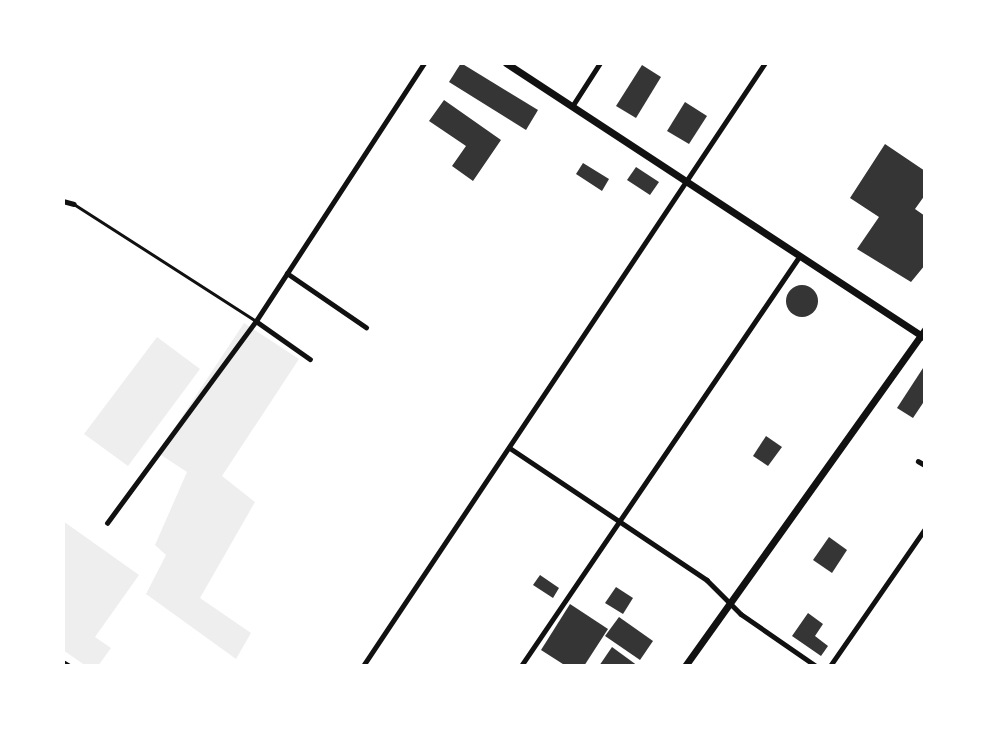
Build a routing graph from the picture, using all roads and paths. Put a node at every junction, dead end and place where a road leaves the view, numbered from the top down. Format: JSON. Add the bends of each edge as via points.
{"nodes":[{"id":1,"x":424,"y":63,"type":"edge"},
{"id":2,"x":506,"y":63,"type":"edge"},
{"id":3,"x":600,"y":63,"type":"edge"},
{"id":4,"x":765,"y":63,"type":"edge"},
{"id":5,"x":573,"y":105,"type":"junction"},
{"id":6,"x":691,"y":180,"type":"junction"},
{"id":7,"x":63,"y":201,"type":"edge"},
{"id":8,"x":74,"y":204,"type":"joint"},
{"id":9,"x":801,"y":254,"type":"junction"},
{"id":10,"x":287,"y":273,"type":"junction"},
{"id":11,"x":256,"y":320,"type":"junction"},
{"id":12,"x":366,"y":327,"type":"dead end"},
{"id":13,"x":923,"y":334,"type":"edge"},
{"id":14,"x":310,"y":359,"type":"dead end"},
{"id":15,"x":510,"y":448,"type":"junction"},
{"id":16,"x":918,"y":461,"type":"dead end"},
{"id":17,"x":925,"y":466,"type":"edge"},
{"id":18,"x":622,"y":520,"type":"junction"},
{"id":19,"x":107,"y":523,"type":"dead end"},
{"id":20,"x":925,"y":529,"type":"edge"},
{"id":21,"x":729,"y":604,"type":"junction"},
{"id":22,"x":63,"y":663,"type":"edge"},
{"id":23,"x":68,"y":666,"type":"edge"},
{"id":24,"x":363,"y":666,"type":"edge"},
{"id":25,"x":521,"y":666,"type":"edge"},
{"id":26,"x":685,"y":666,"type":"edge"},
{"id":27,"x":816,"y":666,"type":"edge"},
{"id":28,"x":830,"y":666,"type":"edge"}],
"edges":[{"from":1,"to":10,"type":"street"},
{"from":2,"to":5,"type":"main road"},
{"from":3,"to":5,"type":"street"},
{"from":4,"to":6,"type":"street"},
{"from":5,"to":6,"type":"main road"},
{"from":6,"to":9,"type":"main road"},
{"from":6,"to":15,"type":"street"},
{"from":7,"to":8,"type":"street"},
{"from":8,"to":11,"type":"lane"},
{"from":9,"to":13,"type":"main road"},
{"from":9,"to":18,"type":"street"},
{"from":10,"to":11,"type":"street"},
{"from":10,"to":12,"type":"street"},
{"from":11,"to":14,"type":"street"},
{"from":11,"to":19,"type":"street"},
{"from":13,"to":21,"type":"main road"},
{"from":15,"to":18,"type":"street"},
{"from":15,"to":24,"type":"street"},
{"from":16,"to":17,"type":"street"},
{"from":18,"to":21,"type":"street","via":[[707,580]]},
{"from":18,"to":25,"type":"street"},
{"from":20,"to":28,"type":"street"},
{"from":21,"to":26,"type":"main road"},
{"from":21,"to":27,"type":"street"},
{"from":22,"to":23,"type":"main road"}]}
